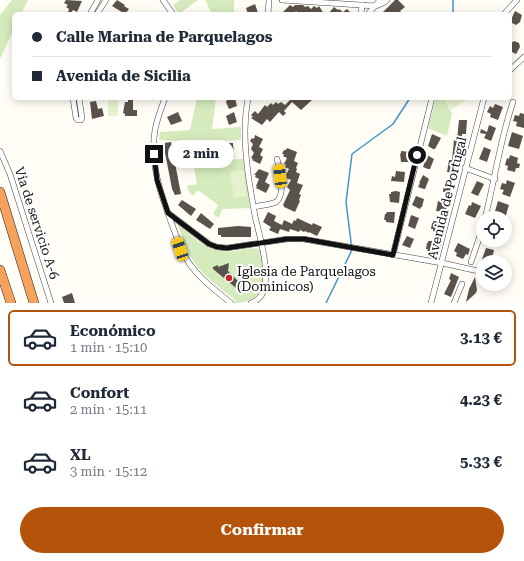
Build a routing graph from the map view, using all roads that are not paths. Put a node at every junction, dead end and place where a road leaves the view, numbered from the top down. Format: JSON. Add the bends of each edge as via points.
{"nodes":[{"id":1,"x":98,"y":0,"type":"edge"},
{"id":2,"x":106,"y":0,"type":"edge"},
{"id":3,"x":163,"y":0,"type":"edge"},
{"id":4,"x":269,"y":0,"type":"edge"},
{"id":5,"x":282,"y":0,"type":"edge"},
{"id":6,"x":380,"y":0,"type":"edge"},
{"id":7,"x":387,"y":0,"type":"edge"},
{"id":8,"x":516,"y":0,"type":"edge"},
{"id":9,"x":307,"y":1,"type":"edge"},
{"id":10,"x":362,"y":5,"type":"junction"},
{"id":11,"x":376,"y":6,"type":"junction"},
{"id":12,"x":91,"y":12,"type":"edge"},
{"id":13,"x":99,"y":12,"type":"edge"},
{"id":14,"x":172,"y":12,"type":"edge"},
{"id":15,"x":268,"y":12,"type":"edge"},
{"id":16,"x":361,"y":12,"type":"edge"},
{"id":17,"x":370,"y":12,"type":"edge"},
{"id":18,"x":506,"y":12,"type":"edge"},
{"id":19,"x":524,"y":57,"type":"edge"},
{"id":20,"x":512,"y":68,"type":"edge"},
{"id":21,"x":73,"y":100,"type":"edge"},
{"id":22,"x":79,"y":100,"type":"edge"},
{"id":23,"x":164,"y":100,"type":"edge"},
{"id":24,"x":248,"y":100,"type":"edge"},
{"id":25,"x":432,"y":100,"type":"edge"},
{"id":26,"x":483,"y":100,"type":"edge"},
{"id":27,"x":512,"y":102,"type":"dead end"},
{"id":28,"x":0,"y":151,"type":"edge"},
{"id":29,"x":276,"y":159,"type":"dead end"},
{"id":30,"x":466,"y":168,"type":"junction"},
{"id":31,"x":495,"y":179,"type":"junction"},
{"id":32,"x":0,"y":192,"type":"edge"},
{"id":33,"x":254,"y":206,"type":"junction"},
{"id":34,"x":487,"y":211,"type":"edge"},
{"id":35,"x":168,"y":213,"type":"junction"},
{"id":36,"x":260,"y":243,"type":"junction"},
{"id":37,"x":476,"y":247,"type":"edge"},
{"id":38,"x":393,"y":255,"type":"junction"},
{"id":39,"x":471,"y":262,"type":"dead end"},
{"id":40,"x":442,"y":263,"type":"junction"},
{"id":41,"x":0,"y":270,"type":"edge"},
{"id":42,"x":476,"y":270,"type":"edge"},
{"id":43,"x":462,"y":284,"type":"dead end"},
{"id":44,"x":11,"y":303,"type":"edge"},
{"id":45,"x":34,"y":303,"type":"edge"},
{"id":46,"x":51,"y":303,"type":"edge"},
{"id":47,"x":230,"y":303,"type":"edge"},
{"id":48,"x":251,"y":303,"type":"edge"},
{"id":49,"x":431,"y":303,"type":"edge"},
{"id":50,"x":454,"y":303,"type":"edge"}],
"edges":[{"from":1,"to":12,"type":"street"},
{"from":2,"to":13,"type":"street"},
{"from":3,"to":14,"type":"street"},
{"from":4,"to":15,"type":"street"},
{"from":5,"to":9,"type":"street"},
{"from":6,"to":11,"type":"street"},
{"from":7,"to":11,"type":"street"},
{"from":8,"to":18,"type":"street"},
{"from":9,"to":10,"type":"street"},
{"from":10,"to":11,"type":"street"},
{"from":10,"to":16,"type":"street"},
{"from":11,"to":17,"type":"street"},
{"from":19,"to":20,"type":"street"},
{"from":21,"to":22,"type":"street","via":[[78,120],[81,120]]},
{"from":23,"to":35,"type":"street","via":[[155,131],[154,154],[157,180]]},
{"from":24,"to":33,"type":"street","via":[[245,138]]},
{"from":25,"to":38,"type":"street"},
{"from":26,"to":30,"type":"street","name":"Avenida de Portugal"},
{"from":27,"to":31,"type":"street","via":[[497,160]]},
{"from":28,"to":46,"type":"street","name":"Vía de servicio A-6","via":[[10,174]]},
{"from":29,"to":33,"type":"street","via":[[282,188],[280,198],[275,202]]},
{"from":30,"to":31,"type":"street"},
{"from":30,"to":40,"type":"street","name":"Avenida de Portugal"},
{"from":31,"to":34,"type":"street"},
{"from":32,"to":45,"type":"highway"},
{"from":33,"to":36,"type":"street"},
{"from":35,"to":36,"type":"street","via":[[209,244],[217,247]]},
{"from":35,"to":47,"type":"street","via":[[180,249],[191,267],[204,282]]},
{"from":36,"to":38,"type":"street","via":[[304,239]]},
{"from":36,"to":48,"type":"street","via":[[265,264],[265,286],[262,295]]},
{"from":37,"to":39,"type":"street"},
{"from":38,"to":40,"type":"street"},
{"from":40,"to":42,"type":"street"},
{"from":40,"to":49,"type":"street","name":"Avenida de Portugal"},
{"from":41,"to":44,"type":"highway"},
{"from":43,"to":50,"type":"street"}]}
